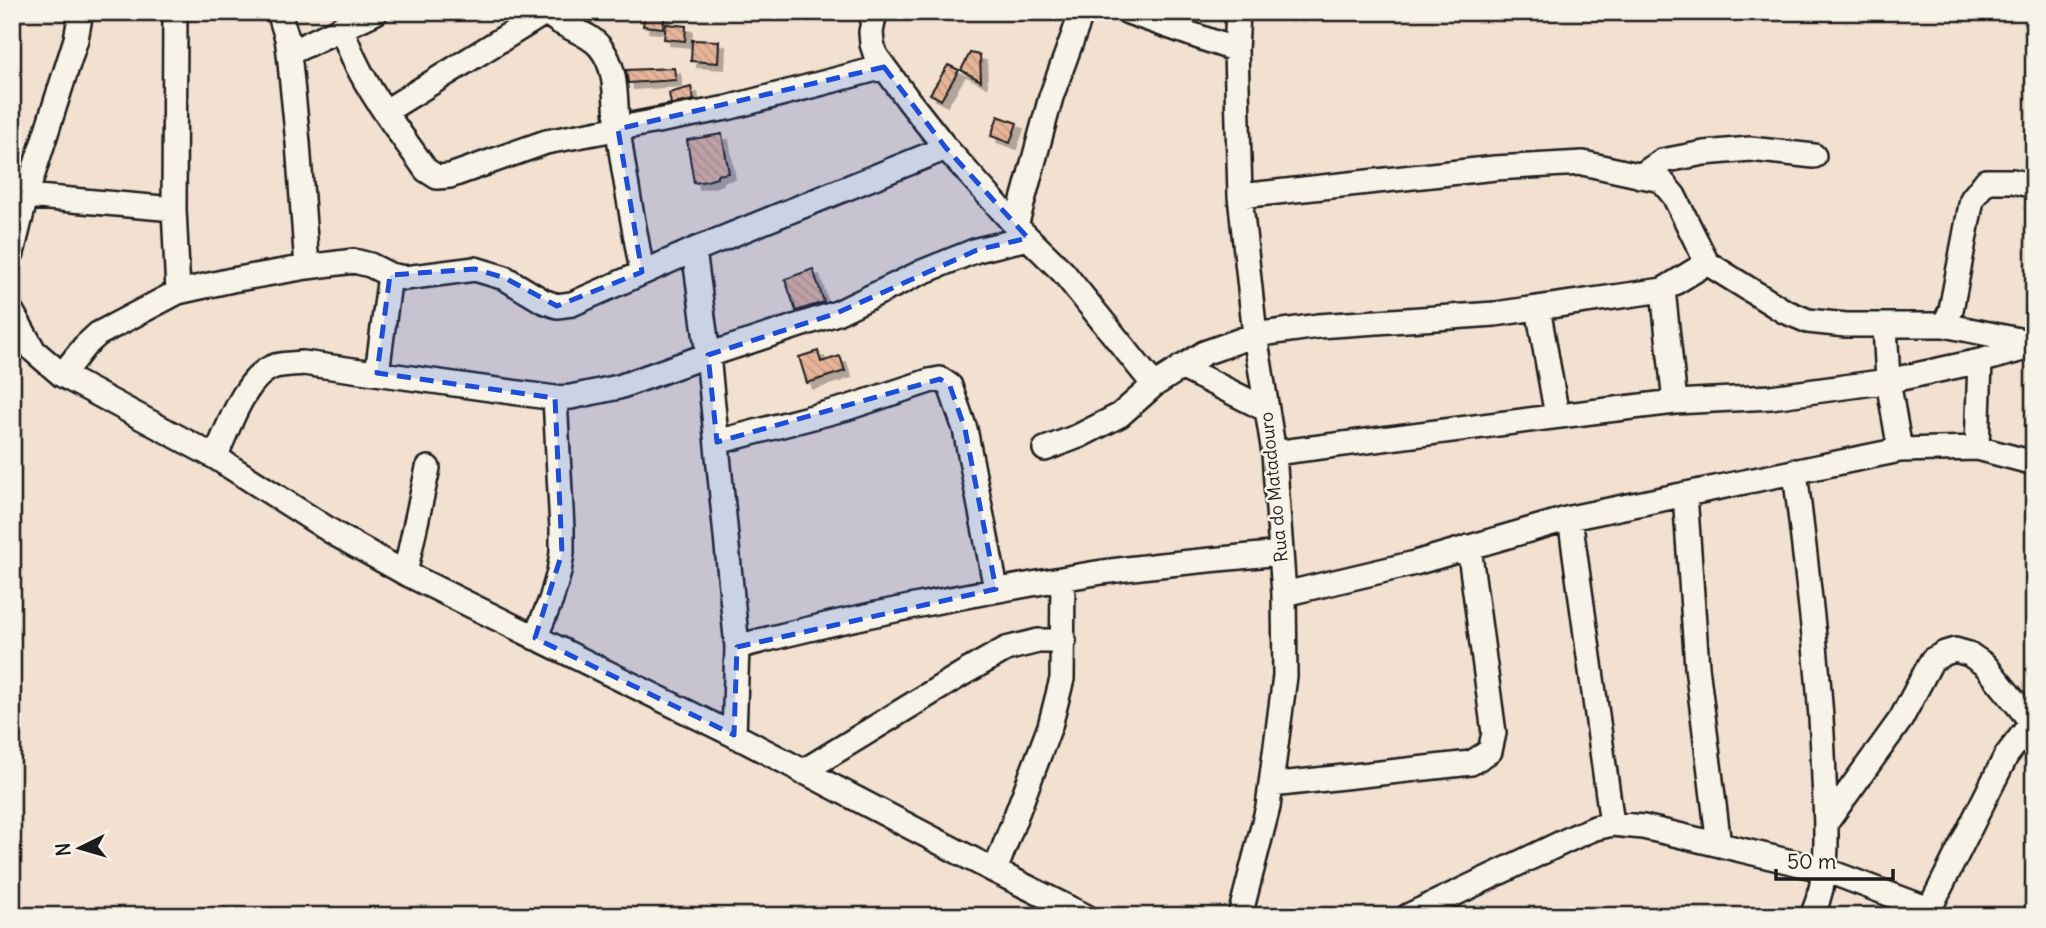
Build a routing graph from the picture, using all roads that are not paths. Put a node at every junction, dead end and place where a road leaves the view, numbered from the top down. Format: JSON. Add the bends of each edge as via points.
{"nodes":[{"id":1,"x":81,"y":12,"type":"edge"},
{"id":2,"x":175,"y":12,"type":"edge"},
{"id":3,"x":279,"y":12,"type":"edge"},
{"id":4,"x":376,"y":12,"type":"edge"},
{"id":5,"x":547,"y":12,"type":"edge"},
{"id":6,"x":875,"y":12,"type":"edge"},
{"id":7,"x":1082,"y":12,"type":"edge"},
{"id":8,"x":1128,"y":12,"type":"edge"},
{"id":9,"x":1238,"y":12,"type":"edge"},
{"id":10,"x":342,"y":27,"type":"junction"},
{"id":11,"x":1236,"y":50,"type":"junction"},
{"id":12,"x":289,"y":53,"type":"junction"},
{"id":13,"x":884,"y":67,"type":"junction"},
{"id":14,"x":386,"y":111,"type":"junction"},
{"id":15,"x":618,"y":129,"type":"junction"},
{"id":16,"x":946,"y":148,"type":"junction"},
{"id":17,"x":1814,"y":156,"type":"dead end"},
{"id":18,"x":1640,"y":176,"type":"junction"},
{"id":19,"x":2034,"y":186,"type":"edge"},
{"id":20,"x":1240,"y":196,"type":"junction"},
{"id":21,"x":26,"y":197,"type":"junction"},
{"id":22,"x":174,"y":209,"type":"junction"},
{"id":23,"x":1022,"y":232,"type":"junction"},
{"id":24,"x":694,"y":250,"type":"junction"},
{"id":25,"x":12,"y":253,"type":"edge"},
{"id":26,"x":1707,"y":263,"type":"junction"},
{"id":27,"x":307,"y":267,"type":"junction"},
{"id":28,"x":642,"y":272,"type":"junction"},
{"id":29,"x":390,"y":275,"type":"junction"},
{"id":30,"x":1663,"y":290,"type":"junction"},
{"id":31,"x":178,"y":292,"type":"junction"},
{"id":32,"x":1538,"y":308,"type":"junction"},
{"id":33,"x":12,"y":312,"type":"edge"},
{"id":34,"x":1944,"y":325,"type":"junction"},
{"id":35,"x":1885,"y":326,"type":"junction"},
{"id":36,"x":1255,"y":335,"type":"junction"},
{"id":37,"x":2034,"y":344,"type":"edge"},
{"id":38,"x":708,"y":355,"type":"junction"},
{"id":39,"x":1980,"y":361,"type":"junction"},
{"id":40,"x":1181,"y":367,"type":"junction"},
{"id":41,"x":377,"y":373,"type":"junction"},
{"id":42,"x":62,"y":375,"type":"junction"},
{"id":43,"x":1888,"y":381,"type":"junction"},
{"id":44,"x":1154,"y":385,"type":"junction"},
{"id":45,"x":555,"y":398,"type":"junction"},
{"id":46,"x":1675,"y":402,"type":"junction"},
{"id":47,"x":1266,"y":410,"type":"junction"},
{"id":48,"x":1557,"y":416,"type":"junction"},
{"id":49,"x":717,"y":442,"type":"junction"},
{"id":50,"x":1976,"y":448,"type":"junction"},
{"id":51,"x":1045,"y":449,"type":"dead end"},
{"id":52,"x":1900,"y":450,"type":"junction"},
{"id":53,"x":1274,"y":453,"type":"junction"},
{"id":54,"x":215,"y":457,"type":"junction"},
{"id":55,"x":2034,"y":463,"type":"edge"},
{"id":56,"x":428,"y":468,"type":"dead end"},
{"id":57,"x":1795,"y":471,"type":"junction"},
{"id":58,"x":1685,"y":494,"type":"junction"},
{"id":59,"x":1570,"y":518,"type":"junction"},
{"id":60,"x":1469,"y":547,"type":"junction"},
{"id":61,"x":1280,"y":552,"type":"junction"},
{"id":62,"x":405,"y":573,"type":"junction"},
{"id":63,"x":1063,"y":579,"type":"junction"},
{"id":64,"x":996,"y":589,"type":"junction"},
{"id":65,"x":1284,"y":594,"type":"junction"},
{"id":66,"x":536,"y":638,"type":"junction"},
{"id":67,"x":1064,"y":640,"type":"junction"},
{"id":68,"x":737,"y":647,"type":"junction"},
{"id":69,"x":2034,"y":725,"type":"edge"},
{"id":70,"x":734,"y":735,"type":"junction"},
{"id":71,"x":802,"y":772,"type":"junction"},
{"id":72,"x":1271,"y":785,"type":"junction"},
{"id":73,"x":1826,"y":823,"type":"junction"},
{"id":74,"x":1612,"y":824,"type":"junction"},
{"id":75,"x":1719,"y":845,"type":"junction"},
{"id":76,"x":1825,"y":870,"type":"junction"},
{"id":77,"x":995,"y":872,"type":"junction"},
{"id":78,"x":1927,"y":913,"type":"edge"},
{"id":79,"x":1085,"y":916,"type":"edge"},
{"id":80,"x":1240,"y":916,"type":"edge"},
{"id":81,"x":1408,"y":916,"type":"edge"},
{"id":82,"x":1812,"y":916,"type":"edge"}],
"edges":[{"from":1,"to":21,"type":"street"},
{"from":2,"to":22,"type":"street"},
{"from":3,"to":12,"type":"street"},
{"from":4,"to":10,"type":"street"},
{"from":5,"to":14,"type":"street"},
{"from":5,"to":15,"type":"street","via":[[584,34],[607,58]]},
{"from":6,"to":13,"type":"street","via":[[872,44]]},
{"from":7,"to":23,"type":"street","via":[[1051,97]]},
{"from":8,"to":11,"type":"street"},
{"from":9,"to":11,"type":"street","name":"Rua do Matadouro"},
{"from":10,"to":12,"type":"street"},
{"from":10,"to":14,"type":"street","via":[[346,44]]},
{"from":11,"to":20,"type":"street","name":"Rua do Matadouro"},
{"from":12,"to":27,"type":"street"},
{"from":13,"to":15,"type":"street","via":[[727,108]]},
{"from":13,"to":16,"type":"street"},
{"from":14,"to":15,"type":"street","via":[[426,170],[436,177],[545,142]]},
{"from":15,"to":28,"type":"street"},
{"from":16,"to":23,"type":"street"},
{"from":16,"to":24,"type":"street"},
{"from":17,"to":18,"type":"street","via":[[1750,149],[1703,153],[1662,161]]},
{"from":18,"to":20,"type":"street","via":[[1583,163]]},
{"from":18,"to":26,"type":"street","via":[[1661,180],[1674,196]]},
{"from":19,"to":34,"type":"street","via":[[1986,181],[1972,199],[1951,310]]},
{"from":20,"to":36,"type":"street","name":"Rua do Matadouro"},
{"from":21,"to":22,"type":"street"},
{"from":21,"to":25,"type":"street"},
{"from":22,"to":31,"type":"street"},
{"from":23,"to":38,"type":"street","via":[[837,313]]},
{"from":23,"to":44,"type":"street","via":[[1063,272]]},
{"from":24,"to":28,"type":"street"},
{"from":24,"to":38,"type":"street"},
{"from":26,"to":30,"type":"street"},
{"from":26,"to":35,"type":"street","via":[[1808,321]]},
{"from":27,"to":29,"type":"street","via":[[354,261]]},
{"from":27,"to":31,"type":"street"},
{"from":28,"to":29,"type":"street","via":[[572,304],[556,306],[505,278],[475,269],[405,278]]},
{"from":29,"to":41,"type":"street"},
{"from":30,"to":32,"type":"street"},
{"from":30,"to":46,"type":"street"},
{"from":31,"to":42,"type":"street","via":[[99,334]]},
{"from":32,"to":36,"type":"street"},
{"from":32,"to":48,"type":"street"},
{"from":33,"to":42,"type":"street","via":[[34,351]]},
{"from":34,"to":35,"type":"street"},
{"from":34,"to":37,"type":"street"},
{"from":35,"to":43,"type":"street"},
{"from":36,"to":40,"type":"street","via":[[1204,353]]},
{"from":36,"to":47,"type":"street","name":"Rua do Matadouro"},
{"from":37,"to":39,"type":"street"},
{"from":38,"to":45,"type":"street","via":[[619,387]]},
{"from":38,"to":49,"type":"street"},
{"from":39,"to":43,"type":"street"},
{"from":39,"to":50,"type":"street"},
{"from":40,"to":44,"type":"street"},
{"from":40,"to":47,"type":"street"},
{"from":41,"to":45,"type":"street"},
{"from":41,"to":54,"type":"street","via":[[303,363],[276,366],[259,375],[245,392]]},
{"from":42,"to":54,"type":"street"},
{"from":43,"to":46,"type":"street","via":[[1771,397]]},
{"from":43,"to":52,"type":"street"},
{"from":44,"to":51,"type":"street","via":[[1120,415]]},
{"from":45,"to":66,"type":"street","via":[[562,554]]},
{"from":46,"to":48,"type":"street"},
{"from":47,"to":53,"type":"street","name":"Rua do Matadouro"},
{"from":48,"to":53,"type":"street"},
{"from":49,"to":64,"type":"street","via":[[940,379],[950,386],[965,429]]},
{"from":49,"to":68,"type":"street"},
{"from":50,"to":52,"type":"street"},
{"from":50,"to":55,"type":"street"},
{"from":52,"to":57,"type":"street"},
{"from":53,"to":61,"type":"street","name":"Rua do Matadouro"},
{"from":54,"to":62,"type":"street","via":[[337,536]]},
{"from":56,"to":62,"type":"street"},
{"from":57,"to":58,"type":"street"},
{"from":57,"to":73,"type":"street","via":[[1822,715]]},
{"from":58,"to":59,"type":"street"},
{"from":58,"to":75,"type":"street","via":[[1697,667]]},
{"from":59,"to":60,"type":"street"},
{"from":59,"to":74,"type":"street"},
{"from":60,"to":65,"type":"street"},
{"from":60,"to":72,"type":"street","via":[[1494,733],[1490,751],[1471,763]]},
{"from":61,"to":63,"type":"street"},
{"from":61,"to":65,"type":"street","name":"Rua do Matadouro"},
{"from":62,"to":66,"type":"street"},
{"from":63,"to":64,"type":"street"},
{"from":63,"to":67,"type":"street"},
{"from":64,"to":68,"type":"street"},
{"from":65,"to":72,"type":"street","name":"Rua do Matadouro","via":[[1285,676]]},
{"from":66,"to":70,"type":"street"},
{"from":67,"to":71,"type":"street","via":[[1006,649]]},
{"from":67,"to":77,"type":"street","via":[[1062,679],[1050,726]]},
{"from":68,"to":70,"type":"street"},
{"from":69,"to":73,"type":"street","via":[[1985,665],[1969,654],[1945,653],[1932,660],[1901,719]]},
{"from":69,"to":78,"type":"street","via":[[2006,757]]},
{"from":70,"to":71,"type":"street"},
{"from":71,"to":77,"type":"street"},
{"from":72,"to":80,"type":"street","name":"Rua do Matadouro"},
{"from":73,"to":76,"type":"street"},
{"from":74,"to":75,"type":"street"},
{"from":74,"to":81,"type":"street","via":[[1576,836]]},
{"from":75,"to":76,"type":"street"},
{"from":76,"to":78,"type":"street"},
{"from":76,"to":82,"type":"street"},
{"from":77,"to":79,"type":"street"}]}
